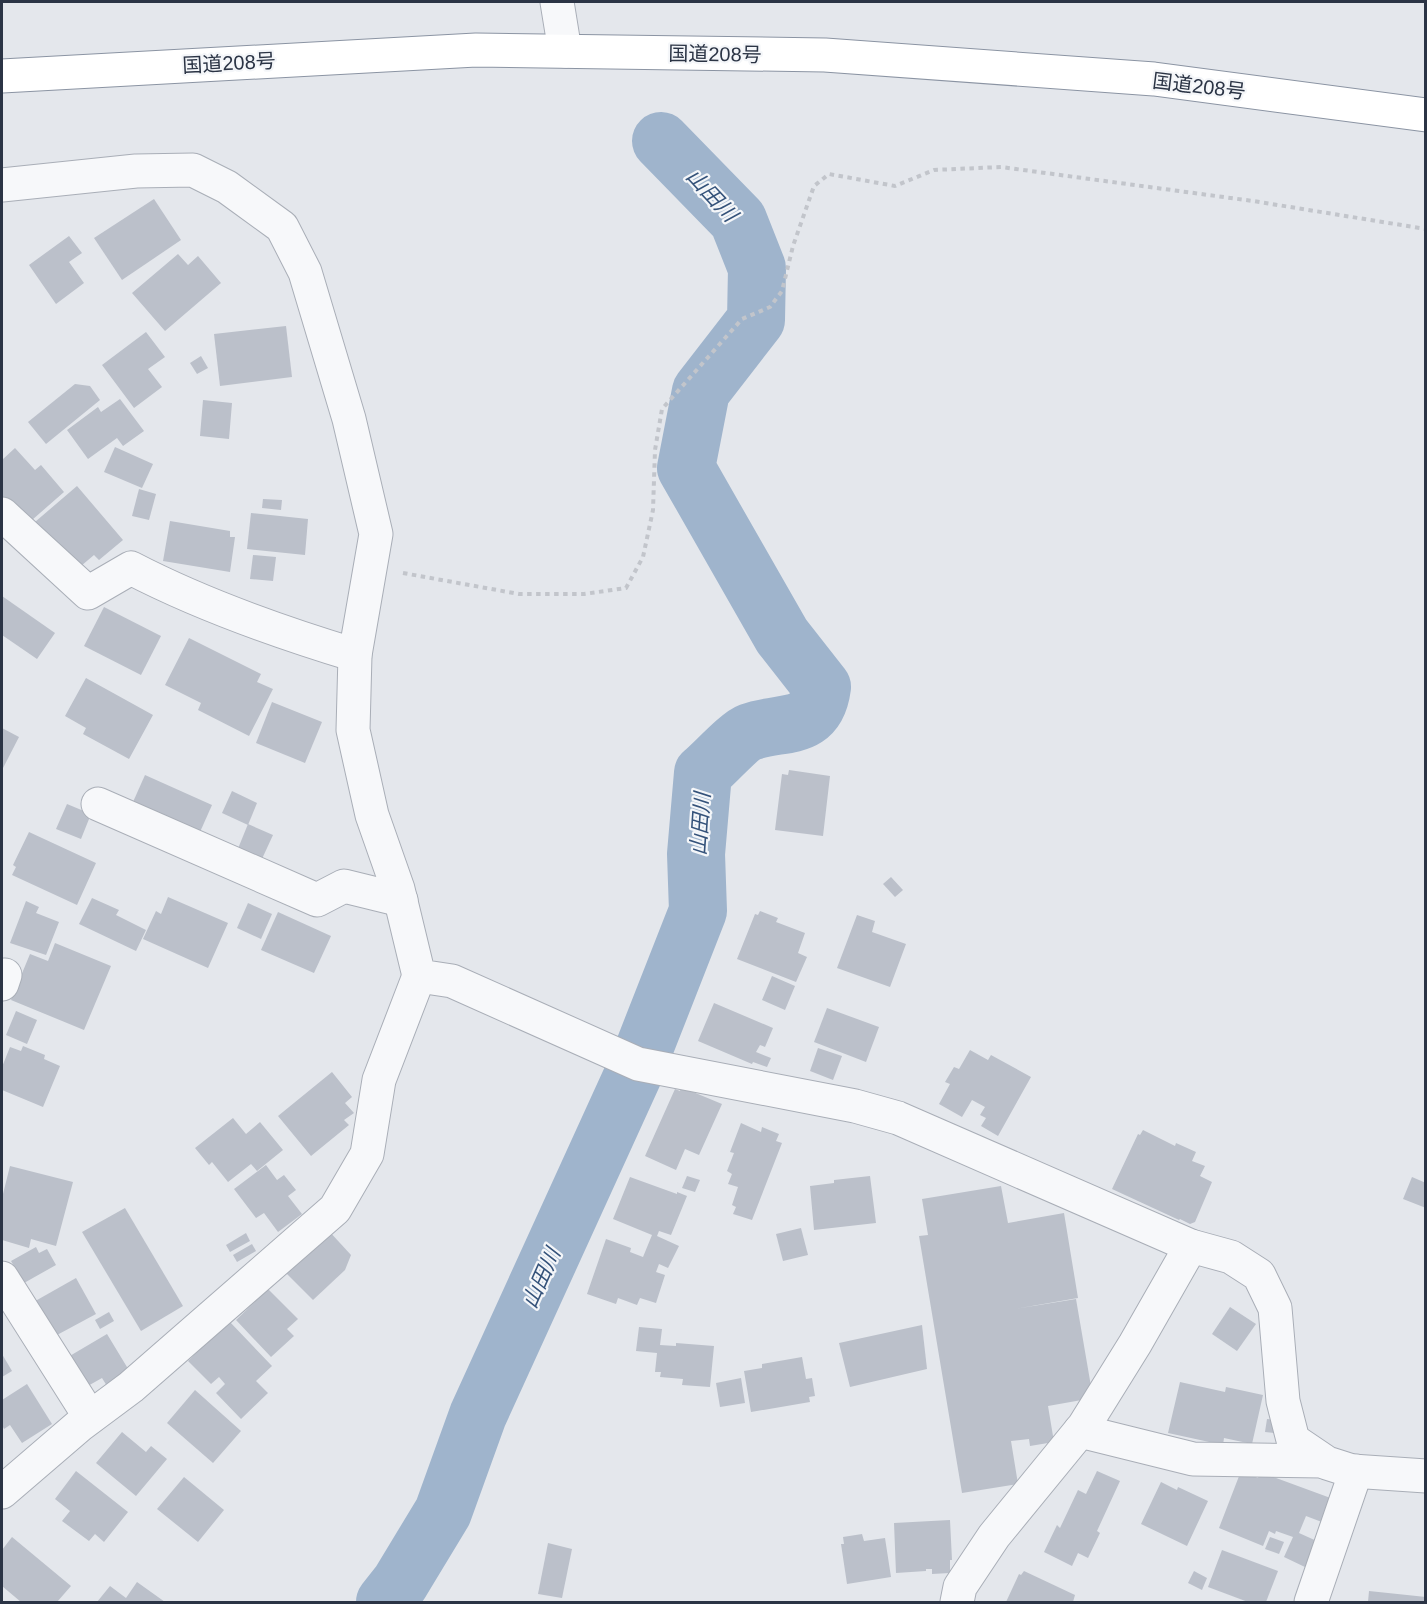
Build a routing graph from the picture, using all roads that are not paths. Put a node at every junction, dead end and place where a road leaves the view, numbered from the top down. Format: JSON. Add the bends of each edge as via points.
{"nodes":[{"id":1,"x":557,"y":2,"type":"edge"},
{"id":2,"x":565,"y":51,"type":"junction"},
{"id":3,"x":2,"y":76,"type":"edge"},
{"id":4,"x":1425,"y":115,"type":"edge"},
{"id":5,"x":2,"y":184,"type":"edge"},
{"id":6,"x":2,"y":514,"type":"edge"},
{"id":7,"x":355,"y":655,"type":"junction"},
{"id":8,"x":98,"y":804,"type":"dead end"},
{"id":9,"x":401,"y":900,"type":"junction"},
{"id":10,"x":419,"y":976,"type":"junction"},
{"id":11,"x":1191,"y":1246,"type":"junction"},
{"id":12,"x":2,"y":1281,"type":"edge"},
{"id":13,"x":90,"y":1417,"type":"junction"},
{"id":14,"x":1080,"y":1431,"type":"junction"},
{"id":15,"x":1323,"y":1461,"type":"junction"},
{"id":16,"x":1356,"y":1472,"type":"junction"},
{"id":17,"x":1425,"y":1476,"type":"edge"},
{"id":18,"x":2,"y":1492,"type":"edge"},
{"id":19,"x":957,"y":1602,"type":"edge"},
{"id":20,"x":1311,"y":1602,"type":"edge"}],
"edges":[{"from":1,"to":2,"type":"street"},
{"from":2,"to":3,"type":"highway","name":"国道208号","via":[[476,50]]},
{"from":2,"to":4,"type":"highway","name":"国道208号","via":[[825,56],[1142,78]]},
{"from":5,"to":7,"type":"street","via":[[136,171],[193,170],[227,187],[282,227],[305,272],[350,419],[376,534]]},
{"from":6,"to":7,"type":"street","via":[[88,593],[131,568],[286,634]]},
{"from":7,"to":9,"type":"street","via":[[353,730],[372,816]]},
{"from":8,"to":9,"type":"street","via":[[317,900],[344,886]]},
{"from":9,"to":10,"type":"street"},
{"from":10,"to":11,"type":"street","via":[[452,981],[627,1059],[898,1118]]},
{"from":10,"to":13,"type":"street","via":[[379,1080],[367,1154],[335,1209],[131,1387]]},
{"from":11,"to":14,"type":"street"},
{"from":11,"to":15,"type":"street","via":[[1232,1257],[1259,1275],[1275,1308],[1283,1401],[1293,1440]]},
{"from":12,"to":13,"type":"street"},
{"from":13,"to":18,"type":"street"},
{"from":14,"to":15,"type":"street","via":[[1193,1459]]},
{"from":14,"to":19,"type":"street","via":[[994,1536],[960,1587]]},
{"from":15,"to":16,"type":"street"},
{"from":16,"to":17,"type":"street"},
{"from":16,"to":20,"type":"street"}]}
